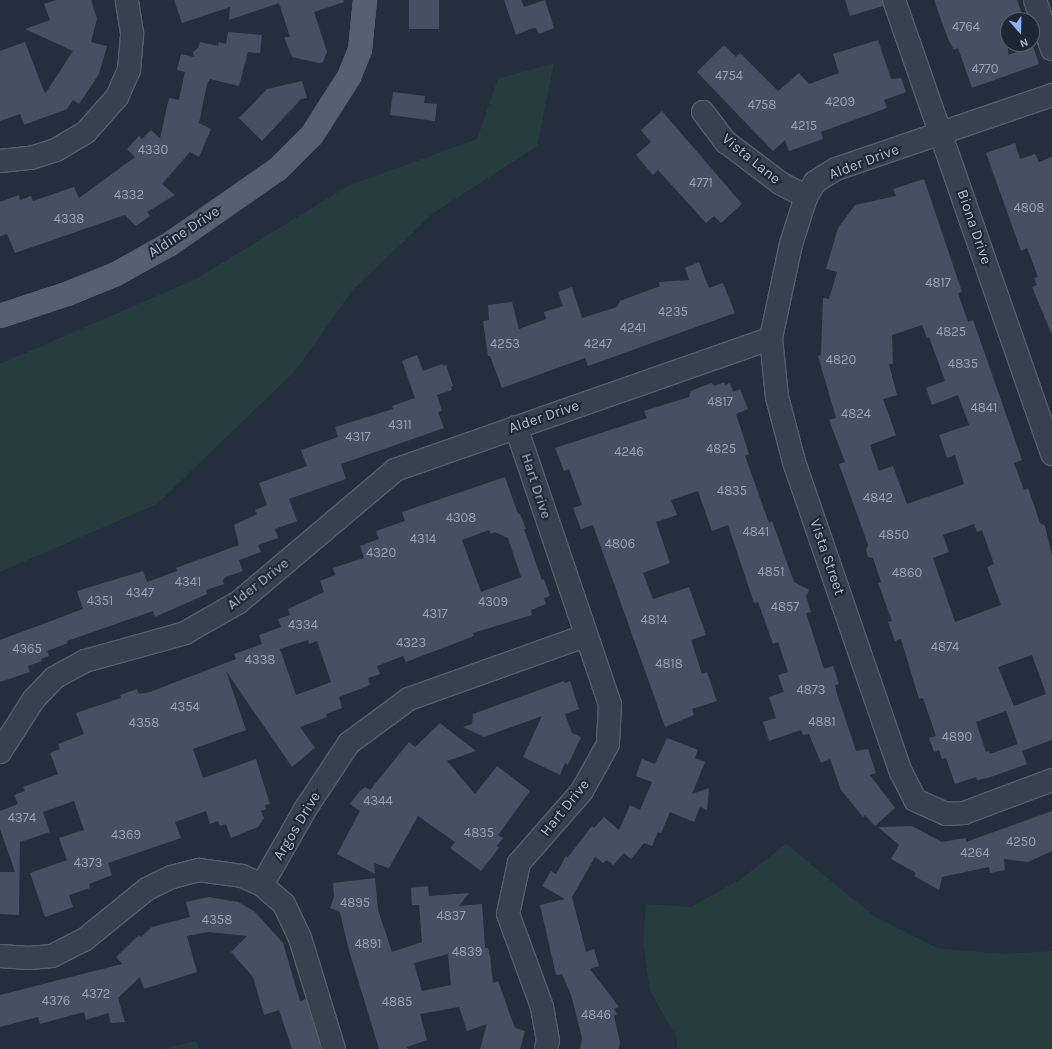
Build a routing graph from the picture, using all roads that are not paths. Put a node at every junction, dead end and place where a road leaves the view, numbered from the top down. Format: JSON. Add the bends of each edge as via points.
{"nodes":[{"id":1,"x":127,"y":0,"type":"edge"},
{"id":2,"x":365,"y":0,"type":"edge"},
{"id":3,"x":894,"y":0,"type":"edge"},
{"id":4,"x":1035,"y":0,"type":"edge"},
{"id":5,"x":1052,"y":49,"type":"edge"},
{"id":6,"x":1052,"y":95,"type":"edge"},
{"id":7,"x":703,"y":112,"type":"dead end"},
{"id":8,"x":942,"y":133,"type":"junction"},
{"id":9,"x":0,"y":161,"type":"edge"},
{"id":10,"x":806,"y":197,"type":"junction"},
{"id":11,"x":0,"y":316,"type":"edge"},
{"id":12,"x":771,"y":338,"type":"junction"},
{"id":13,"x":516,"y":427,"type":"junction"},
{"id":14,"x":1052,"y":454,"type":"edge"},
{"id":15,"x":585,"y":636,"type":"junction"},
{"id":16,"x":0,"y":752,"type":"edge"},
{"id":17,"x":1052,"y":780,"type":"edge"},
{"id":18,"x":262,"y":885,"type":"junction"},
{"id":19,"x":0,"y":956,"type":"edge"},
{"id":20,"x":334,"y":1049,"type":"edge"},
{"id":21,"x":546,"y":1049,"type":"edge"}],
"edges":[{"from":1,"to":9,"type":"street","via":[[132,33],[129,70],[117,97],[86,132],[56,150],[31,158]]},
{"from":2,"to":11,"type":"main road","name":"Aldine Drive","via":[[360,50],[336,101],[312,135],[278,169],[170,244],[116,274],[67,294]]},
{"from":3,"to":8,"type":"street","name":"Biona Drive"},
{"from":4,"to":5,"type":"street"},
{"from":6,"to":8,"type":"street","name":"Alder Drive"},
{"from":7,"to":10,"type":"street","name":"Vista Lane","via":[[726,142],[780,183]]},
{"from":8,"to":10,"type":"street","name":"Alder Drive","via":[[836,170],[815,182]]},
{"from":8,"to":14,"type":"street","name":"Biona Drive"},
{"from":10,"to":12,"type":"street","name":"Alder Drive","via":[[791,244]]},
{"from":12,"to":13,"type":"street","name":"Alder Drive"},
{"from":12,"to":17,"type":"street","name":"Vista Street","via":[[777,397],[794,462],[901,772],[915,800],[946,814],[964,813]]},
{"from":13,"to":15,"type":"street","name":"Hart Drive"},
{"from":13,"to":16,"type":"street","name":"Alder Drive","via":[[395,470],[239,602],[185,633],[85,661],[54,678],[34,699]]},
{"from":15,"to":18,"type":"street","name":"Argos Drive","via":[[409,699],[349,743],[306,808]]},
{"from":15,"to":21,"type":"street","name":"Hart Drive","via":[[610,704],[608,744],[582,791],[519,863],[508,914],[542,1007],[548,1040]]},
{"from":18,"to":19,"type":"street","via":[[242,876],[199,870],[172,877],[146,889],[84,940],[52,956]]},
{"from":18,"to":20,"type":"street","via":[[284,904],[300,938]]}]}
